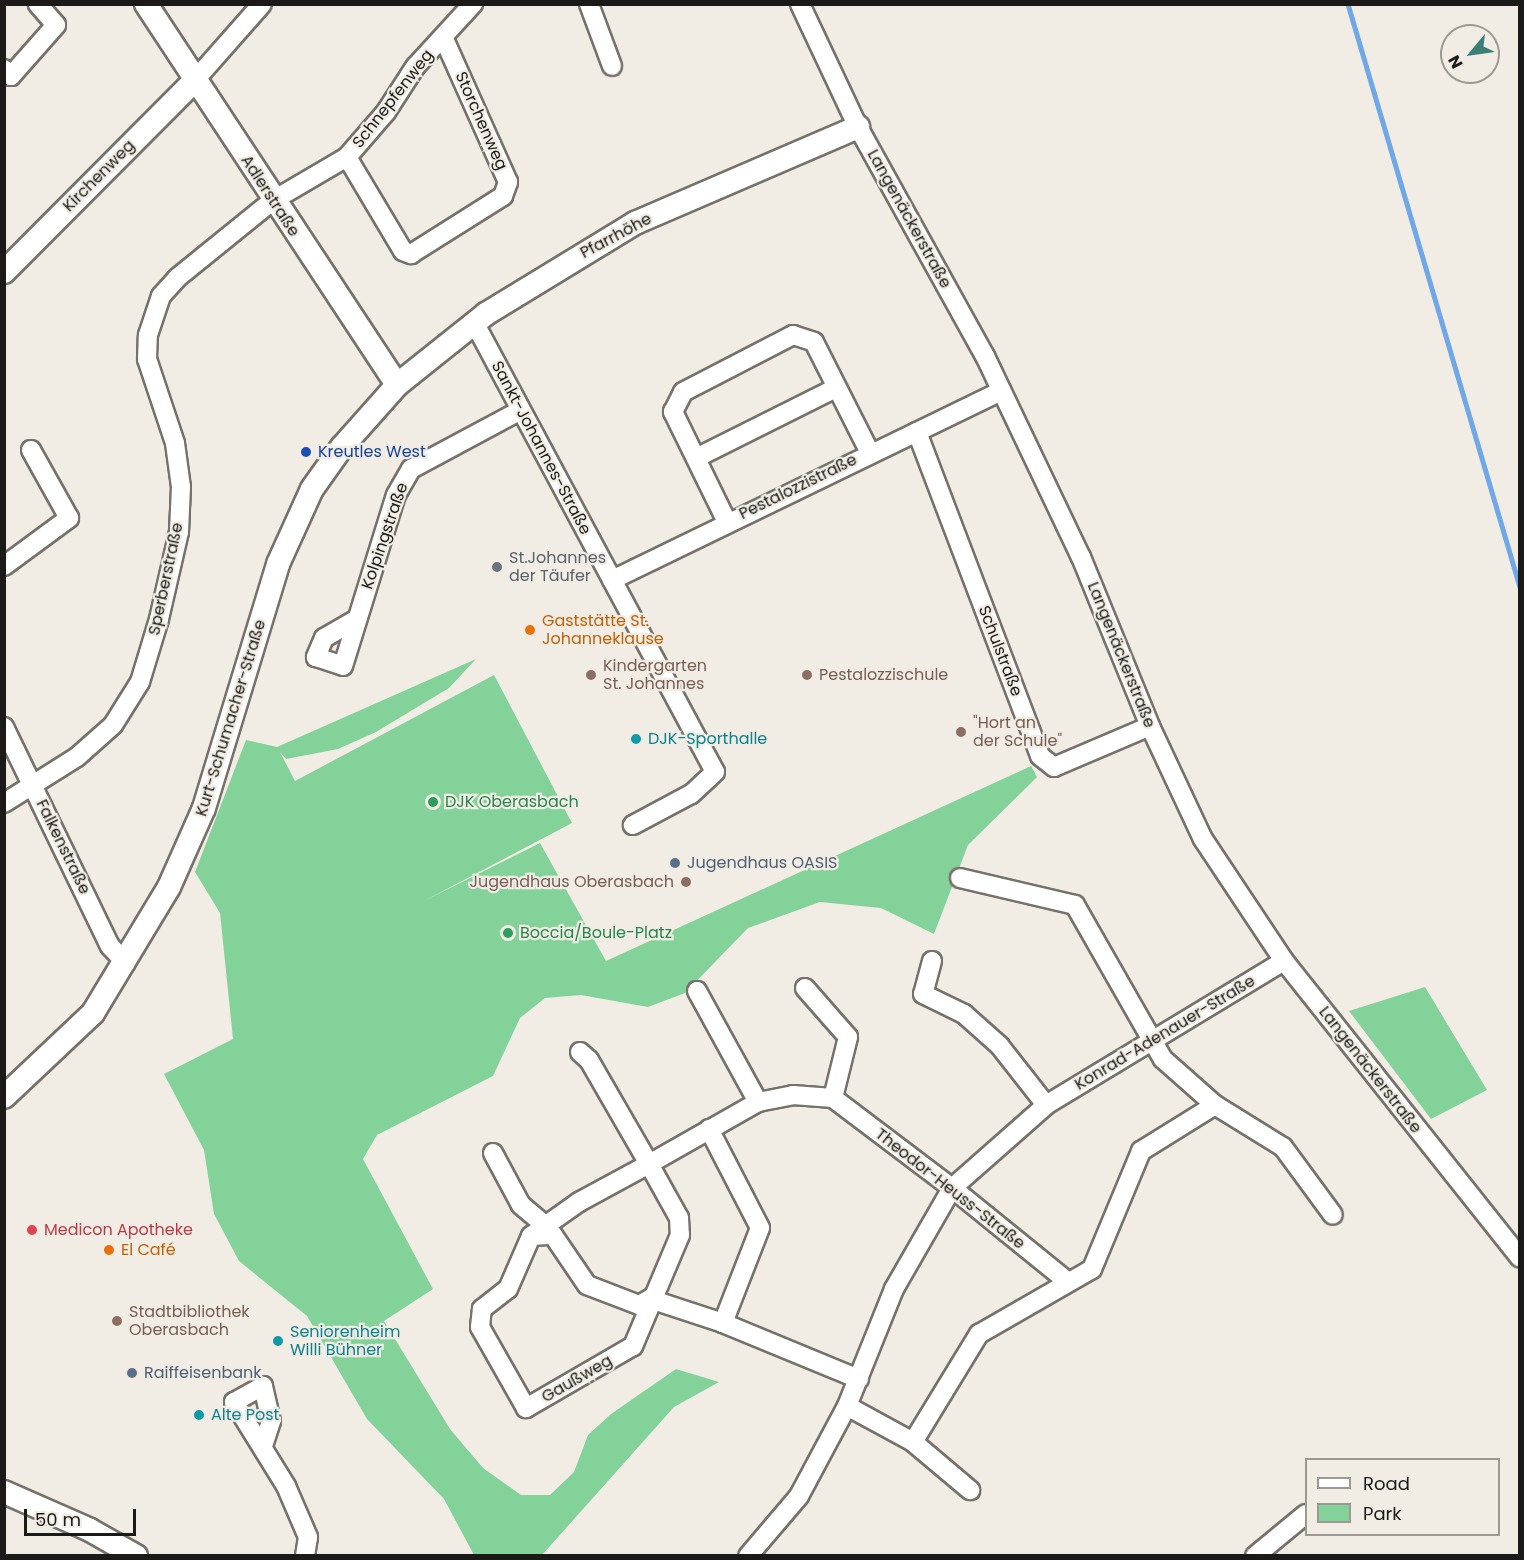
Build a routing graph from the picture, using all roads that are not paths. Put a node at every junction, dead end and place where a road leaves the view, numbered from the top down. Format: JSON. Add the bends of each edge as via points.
{"nodes":[{"id":1,"x":38,"y":4,"type":"edge"},
{"id":2,"x":146,"y":4,"type":"edge"},
{"id":3,"x":262,"y":4,"type":"edge"},
{"id":4,"x":473,"y":4,"type":"edge"},
{"id":5,"x":589,"y":4,"type":"edge"},
{"id":6,"x":800,"y":4,"type":"edge"},
{"id":7,"x":443,"y":37,"type":"junction"},
{"id":8,"x":612,"y":66,"type":"dead end"},
{"id":9,"x":7,"y":76,"type":"edge"},
{"id":10,"x":195,"y":80,"type":"junction"},
{"id":11,"x":858,"y":127,"type":"junction"},
{"id":12,"x":347,"y":157,"type":"junction"},
{"id":13,"x":272,"y":201,"type":"junction"},
{"id":14,"x":4,"y":272,"type":"edge"},
{"id":15,"x":474,"y":322,"type":"junction"},
{"id":16,"x":397,"y":385,"type":"junction"},
{"id":17,"x":836,"y":388,"type":"junction"},
{"id":18,"x":1002,"y":391,"type":"junction"},
{"id":19,"x":519,"y":411,"type":"junction"},
{"id":20,"x":917,"y":432,"type":"junction"},
{"id":21,"x":31,"y":450,"type":"dead end"},
{"id":22,"x":870,"y":453,"type":"junction"},
{"id":23,"x":696,"y":458,"type":"junction"},
{"id":24,"x":727,"y":522,"type":"junction"},
{"id":25,"x":4,"y":566,"type":"edge"},
{"id":26,"x":612,"y":580,"type":"junction"},
{"id":27,"x":357,"y":619,"type":"dead end"},
{"id":28,"x":1150,"y":726,"type":"junction"},
{"id":29,"x":4,"y":727,"type":"edge"},
{"id":30,"x":32,"y":784,"type":"junction"},
{"id":31,"x":4,"y":803,"type":"edge"},
{"id":32,"x":633,"y":825,"type":"dead end"},
{"id":33,"x":960,"y":878,"type":"dead end"},
{"id":34,"x":932,"y":961,"type":"dead end"},
{"id":35,"x":1284,"y":961,"type":"junction"},
{"id":36,"x":126,"y":963,"type":"junction"},
{"id":37,"x":805,"y":988,"type":"dead end"},
{"id":38,"x":697,"y":992,"type":"dead end"},
{"id":39,"x":1152,"y":1041,"type":"junction"},
{"id":40,"x":580,"y":1052,"type":"dead end"},
{"id":41,"x":4,"y":1097,"type":"edge"},
{"id":42,"x":833,"y":1098,"type":"junction"},
{"id":43,"x":758,"y":1102,"type":"junction"},
{"id":44,"x":1046,"y":1105,"type":"junction"},
{"id":45,"x":1215,"y":1105,"type":"junction"},
{"id":46,"x":709,"y":1129,"type":"junction"},
{"id":47,"x":493,"y":1153,"type":"dead end"},
{"id":48,"x":649,"y":1164,"type":"junction"},
{"id":49,"x":952,"y":1188,"type":"junction"},
{"id":50,"x":1333,"y":1215,"type":"dead end"},
{"id":51,"x":538,"y":1230,"type":"junction"},
{"id":52,"x":1520,"y":1258,"type":"edge"},
{"id":53,"x":1067,"y":1281,"type":"junction"},
{"id":54,"x":650,"y":1299,"type":"junction"},
{"id":55,"x":723,"y":1323,"type":"junction"},
{"id":56,"x":859,"y":1379,"type":"junction"},
{"id":57,"x":847,"y":1406,"type":"junction"},
{"id":58,"x":914,"y":1442,"type":"junction"},
{"id":59,"x":263,"y":1446,"type":"dead end"},
{"id":60,"x":970,"y":1490,"type":"dead end"},
{"id":61,"x":4,"y":1492,"type":"edge"},
{"id":62,"x":1305,"y":1515,"type":"edge"},
{"id":63,"x":136,"y":1556,"type":"edge"},
{"id":64,"x":305,"y":1556,"type":"edge"},
{"id":65,"x":748,"y":1556,"type":"edge"},
{"id":66,"x":1255,"y":1556,"type":"edge"}],
"edges":[{"from":1,"to":9,"type":"street","via":[[56,25]]},
{"from":2,"to":10,"type":"street","name":"Adlerstraße"},
{"from":3,"to":10,"type":"street"},
{"from":4,"to":7,"type":"street","name":"Schnepfenweg"},
{"from":5,"to":8,"type":"street"},
{"from":6,"to":11,"type":"street","name":"Langenäckerstraße"},
{"from":7,"to":12,"type":"street","name":"Schnepfenweg","via":[[415,67],[368,135]]},
{"from":7,"to":12,"type":"street","name":"Storchenweg","via":[[508,182],[503,196],[411,254],[403,251]]},
{"from":10,"to":13,"type":"street","name":"Adlerstraße"},
{"from":10,"to":14,"type":"street","name":"Kirchenweg"},
{"from":11,"to":15,"type":"street","name":"Pfarrhöhe","via":[[635,223]]},
{"from":11,"to":18,"type":"street","name":"Langenäckerstraße"},
{"from":12,"to":13,"type":"street","name":"Schnepfenweg"},
{"from":13,"to":16,"type":"street","name":"Adlerstraße"},
{"from":13,"to":30,"type":"street","name":"Sperberstraße","via":[[177,278],[161,296],[148,335],[147,359],[175,443],[181,487],[179,532],[159,619],[140,682],[117,720],[77,757]]},
{"from":15,"to":16,"type":"street","name":"Pfarrhöhe"},
{"from":15,"to":19,"type":"street","name":"Sankt-Johannes-Straße"},
{"from":16,"to":36,"type":"street","name":"Kurt-Schumacher-Straße","via":[[342,447],[312,489],[278,564],[204,808],[169,886]]},
{"from":17,"to":22,"type":"street","name":"Pestalozzistraße"},
{"from":17,"to":23,"type":"street"},
{"from":17,"to":23,"type":"street","name":"Pestalozzistraße","via":[[814,342],[793,335],[786,338],[683,392],[673,412]]},
{"from":18,"to":20,"type":"street","name":"Pestalozzistraße"},
{"from":18,"to":28,"type":"street","name":"Langenäckerstraße","via":[[1081,557]]},
{"from":19,"to":26,"type":"street","name":"Sankt-Johannes-Straße"},
{"from":19,"to":27,"type":"street","name":"Kolpingstraße","via":[[411,469],[396,495]]},
{"from":20,"to":22,"type":"street","name":"Pestalozzistraße"},
{"from":20,"to":28,"type":"street","name":"Schulstraße","via":[[1040,756],[1054,767]]},
{"from":21,"to":25,"type":"street","via":[[69,518]]},
{"from":22,"to":24,"type":"street","name":"Pestalozzistraße"},
{"from":23,"to":24,"type":"street","name":"Pestalozzistraße"},
{"from":24,"to":26,"type":"street","name":"Pestalozzistraße"},
{"from":26,"to":32,"type":"street","name":"Sankt-Johannes-Straße","via":[[715,772],[691,794]]},
{"from":28,"to":35,"type":"street","name":"Langenäckerstraße","via":[[1203,839]]},
{"from":29,"to":30,"type":"street","name":"Falkenstraße"},
{"from":30,"to":31,"type":"street","name":"Sperberstraße"},
{"from":30,"to":36,"type":"street","name":"Falkenstraße","via":[[110,946]]},
{"from":33,"to":39,"type":"street","via":[[1075,905]]},
{"from":34,"to":44,"type":"street","via":[[923,994],[964,1014],[999,1045]]},
{"from":35,"to":39,"type":"street","name":"Konrad-Adenauer-Straße"},
{"from":35,"to":52,"type":"street","name":"Langenäckerstraße"},
{"from":36,"to":41,"type":"street","name":"Kurt-Schumacher-Straße","via":[[93,1013]]},
{"from":37,"to":42,"type":"street","via":[[848,1038]]},
{"from":38,"to":43,"type":"street"},
{"from":39,"to":44,"type":"street","name":"Konrad-Adenauer-Straße"},
{"from":39,"to":45,"type":"street","via":[[1163,1059]]},
{"from":40,"to":48,"type":"street","via":[[589,1060]]},
{"from":42,"to":43,"type":"street","via":[[793,1095]]},
{"from":42,"to":49,"type":"street","name":"Theodor-Heuss-Straße"},
{"from":43,"to":46,"type":"street"},
{"from":44,"to":49,"type":"street","name":"Konrad-Adenauer-Straße"},
{"from":45,"to":50,"type":"street","via":[[1283,1147]]},
{"from":45,"to":53,"type":"street","via":[[1141,1151],[1092,1269]]},
{"from":46,"to":48,"type":"street"},
{"from":46,"to":55,"type":"street","via":[[760,1228]]},
{"from":47,"to":51,"type":"street"},
{"from":48,"to":51,"type":"street"},
{"from":48,"to":54,"type":"street","via":[[679,1218],[680,1234]]},
{"from":49,"to":53,"type":"street","name":"Theodor-Heuss-Straße"},
{"from":49,"to":56,"type":"street","name":"Konrad-Adenauer-Straße","via":[[894,1289]]},
{"from":51,"to":54,"type":"street","via":[[553,1234],[587,1285],[639,1305]]},
{"from":51,"to":54,"type":"street","name":"Gaußweg","via":[[508,1289],[482,1309],[480,1327],[526,1408],[633,1346]]},
{"from":53,"to":58,"type":"street","via":[[979,1334]]},
{"from":54,"to":55,"type":"street"},
{"from":55,"to":56,"type":"street"},
{"from":56,"to":57,"type":"street","name":"Konrad-Adenauer-Straße"},
{"from":57,"to":58,"type":"street"},
{"from":57,"to":65,"type":"street","name":"Konrad-Adenauer-Straße","via":[[799,1496]]},
{"from":58,"to":60,"type":"street"},
{"from":59,"to":64,"type":"street","via":[[308,1537]]},
{"from":61,"to":63,"type":"street","via":[[90,1530]]},
{"from":62,"to":66,"type":"street"}]}
